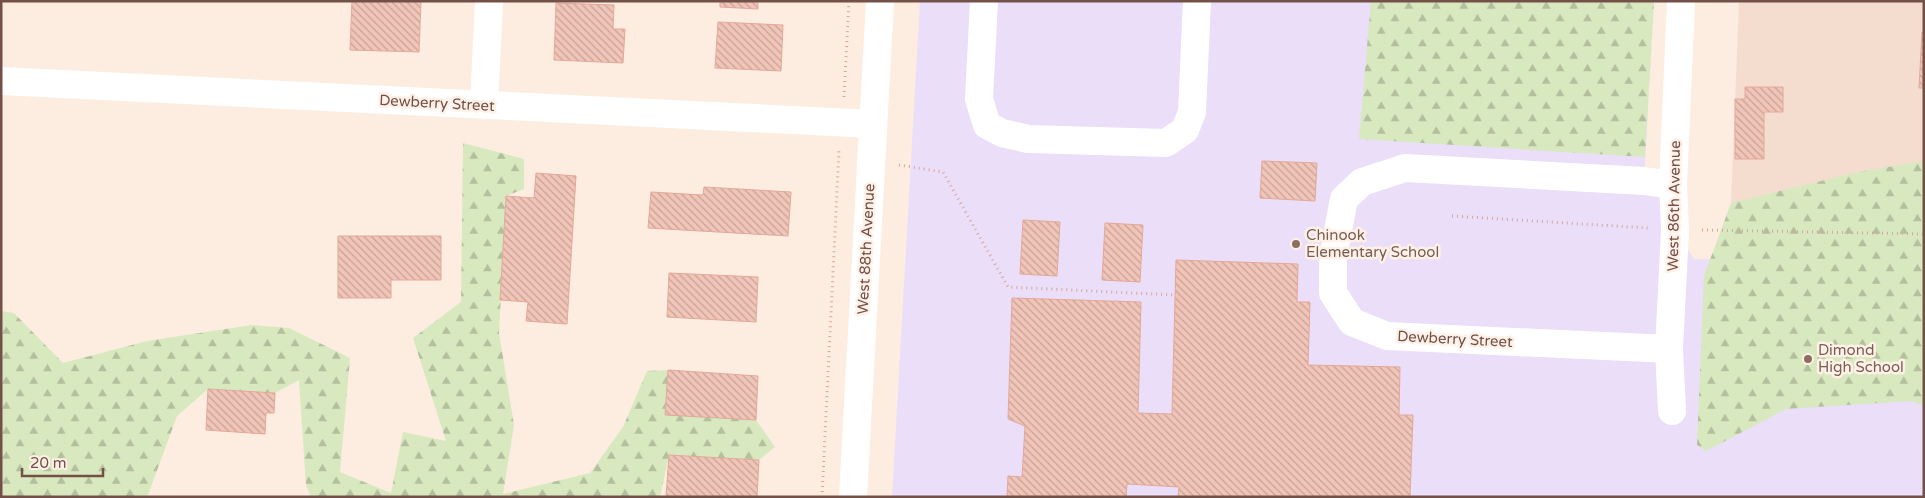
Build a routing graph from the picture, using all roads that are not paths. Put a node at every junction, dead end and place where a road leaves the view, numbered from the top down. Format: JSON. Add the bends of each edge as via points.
{"nodes":[{"id":1,"x":489,"y":1,"type":"edge"},
{"id":2,"x":880,"y":1,"type":"edge"},
{"id":3,"x":984,"y":1,"type":"edge"},
{"id":4,"x":1197,"y":1,"type":"edge"},
{"id":5,"x":1681,"y":1,"type":"edge"},
{"id":6,"x":1,"y":81,"type":"edge"},
{"id":7,"x":484,"y":105,"type":"junction"},
{"id":8,"x":873,"y":124,"type":"junction"},
{"id":9,"x":1673,"y":185,"type":"junction"},
{"id":10,"x":1669,"y":349,"type":"junction"},
{"id":11,"x":1672,"y":411,"type":"dead end"},
{"id":12,"x":853,"y":497,"type":"edge"}],
"edges":[{"from":1,"to":7,"type":"street"},
{"from":2,"to":8,"type":"street","name":"West 88th Avenue"},
{"from":3,"to":4,"type":"street","via":[[979,99],[986,125],[1002,133],[1028,139],[1166,143],[1185,130],[1192,112]]},
{"from":5,"to":9,"type":"street","name":"West 86th Avenue"},
{"from":6,"to":7,"type":"street","name":"Dewberry Street"},
{"from":7,"to":8,"type":"street","name":"Dewberry Street"},
{"from":8,"to":12,"type":"street","name":"West 88th Avenue"},
{"from":9,"to":10,"type":"street","name":"West 86th Avenue","via":[[1675,230]]},
{"from":9,"to":10,"type":"street","name":"Dewberry Street","via":[[1405,168],[1362,182],[1344,199],[1333,257],[1333,292],[1352,322],[1387,336]]},
{"from":10,"to":11,"type":"street","name":"West 86th Avenue"}]}
